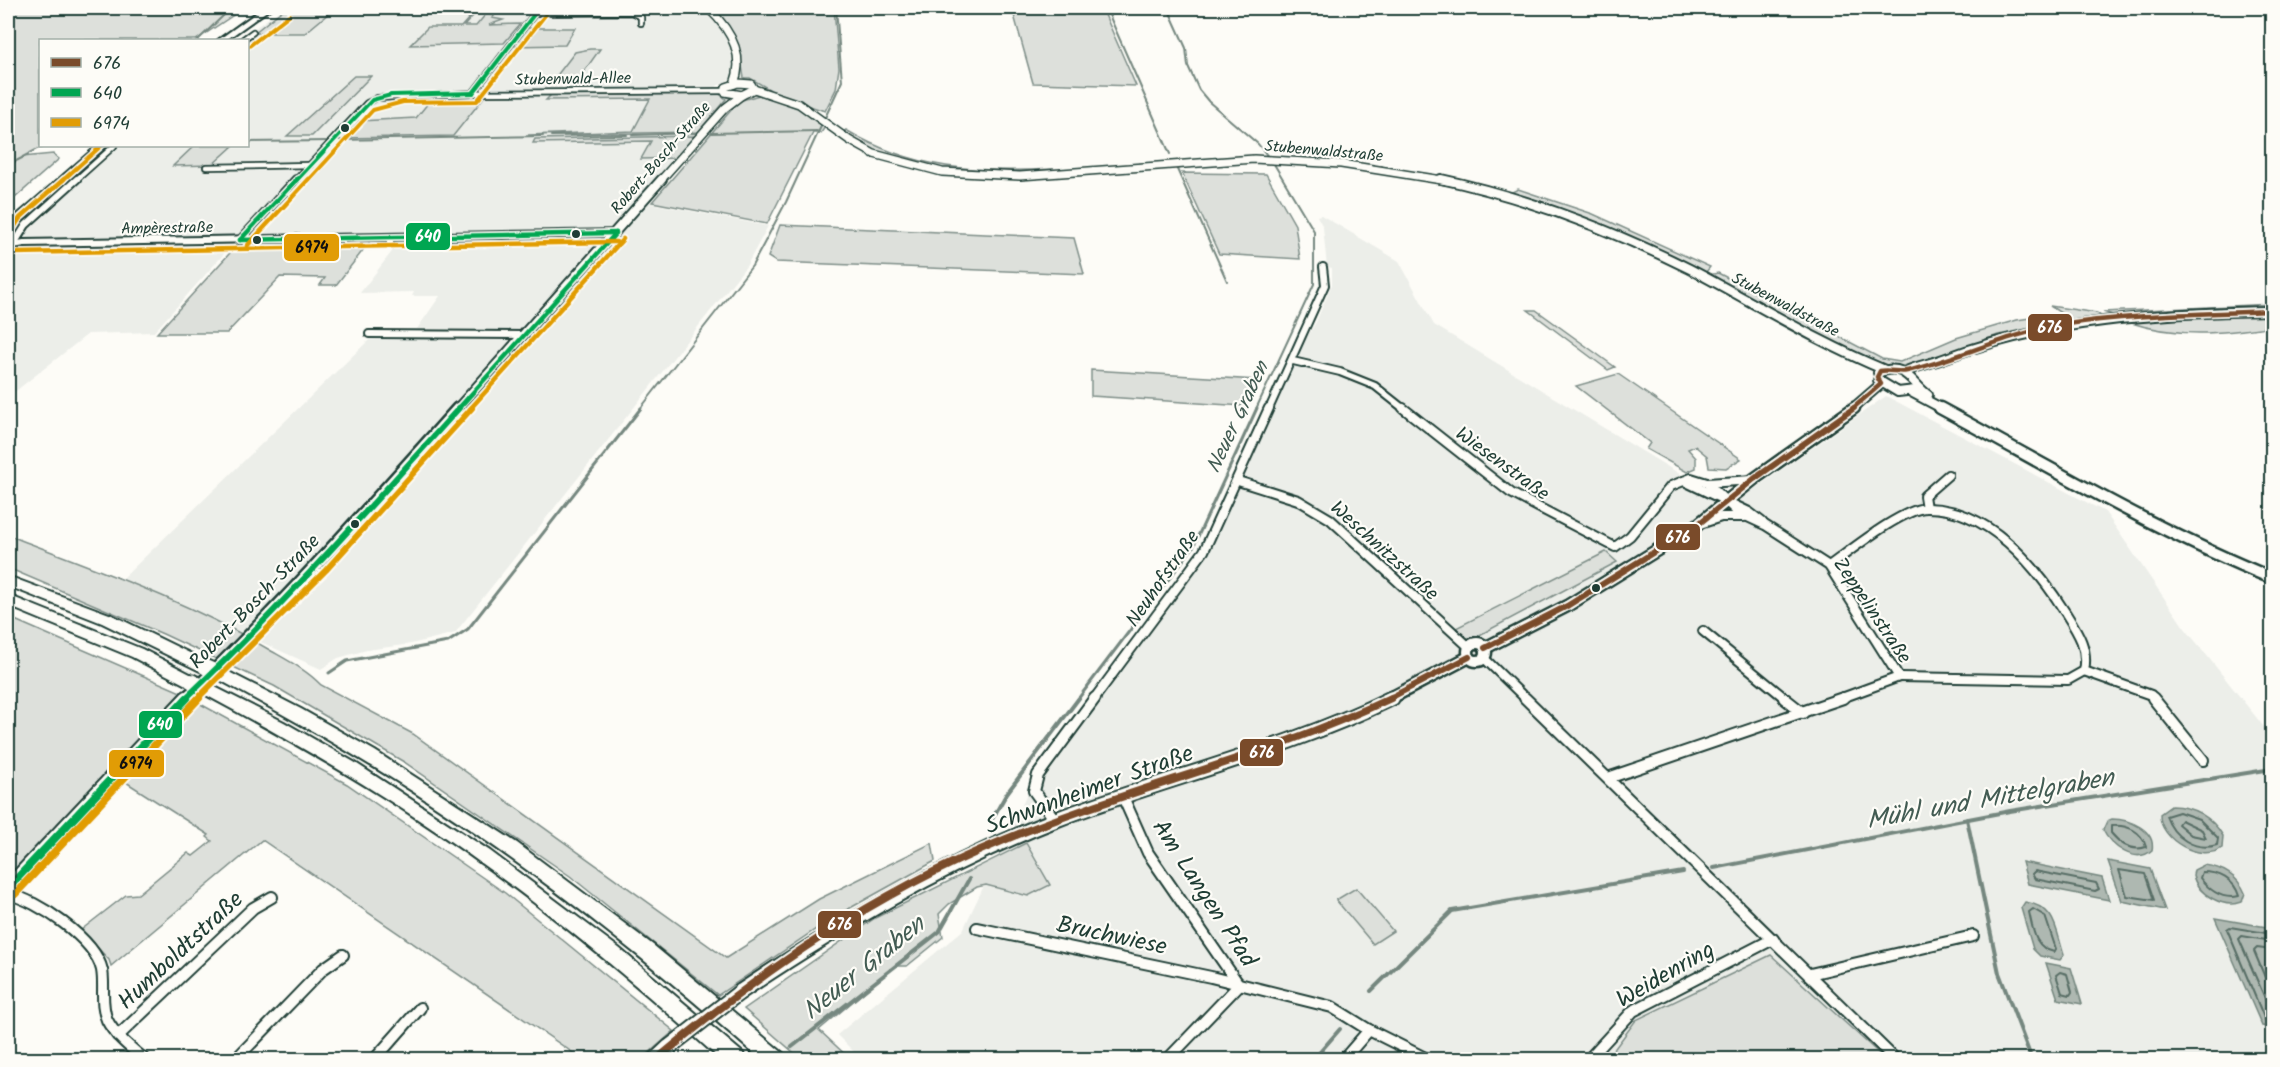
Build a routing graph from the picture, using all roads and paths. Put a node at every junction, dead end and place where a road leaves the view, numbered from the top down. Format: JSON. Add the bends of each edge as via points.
{"nodes":[{"id":1,"x":267,"y":8,"type":"edge"},
{"id":2,"x":274,"y":8,"type":"edge"},
{"id":3,"x":539,"y":8,"type":"edge"},
{"id":4,"x":708,"y":8,"type":"edge"},
{"id":5,"x":535,"y":13,"type":"junction"},
{"id":6,"x":641,"y":23,"type":"dead end"},
{"id":7,"x":252,"y":32,"type":"dead end"},
{"id":8,"x":223,"y":39,"type":"edge"},
{"id":9,"x":232,"y":39,"type":"edge"},
{"id":10,"x":243,"y":39,"type":"edge"},
{"id":11,"x":738,"y":72,"type":"junction"},
{"id":12,"x":746,"y":83,"type":"junction"},
{"id":13,"x":734,"y":84,"type":"junction"},
{"id":14,"x":727,"y":91,"type":"junction"},
{"id":15,"x":748,"y":92,"type":"junction"},
{"id":16,"x":473,"y":93,"type":"junction"},
{"id":17,"x":725,"y":108,"type":"junction"},
{"id":18,"x":91,"y":147,"type":"edge"},
{"id":19,"x":101,"y":147,"type":"edge"},
{"id":20,"x":113,"y":147,"type":"edge"},
{"id":21,"x":310,"y":165,"type":"junction"},
{"id":22,"x":206,"y":166,"type":"dead end"},
{"id":23,"x":8,"y":218,"type":"edge"},
{"id":24,"x":8,"y":228,"type":"edge"},
{"id":25,"x":616,"y":233,"type":"junction"},
{"id":26,"x":240,"y":240,"type":"junction"},
{"id":27,"x":11,"y":245,"type":"edge"},
{"id":28,"x":1323,"y":267,"type":"dead end"},
{"id":29,"x":2272,"y":311,"type":"edge"},
{"id":30,"x":369,"y":334,"type":"dead end"},
{"id":31,"x":523,"y":335,"type":"junction"},
{"id":32,"x":1293,"y":361,"type":"junction"},
{"id":33,"x":1930,"y":364,"type":"junction"},
{"id":34,"x":1881,"y":372,"type":"junction"},
{"id":35,"x":1904,"y":372,"type":"junction"},
{"id":36,"x":1914,"y":378,"type":"junction"},
{"id":37,"x":1881,"y":384,"type":"junction"},
{"id":38,"x":1892,"y":390,"type":"junction"},
{"id":39,"x":1914,"y":390,"type":"junction"},
{"id":40,"x":1863,"y":402,"type":"junction"},
{"id":41,"x":1948,"y":475,"type":"dead end"},
{"id":42,"x":1679,"y":480,"type":"junction"},
{"id":43,"x":1754,"y":480,"type":"junction"},
{"id":44,"x":1238,"y":481,"type":"junction"},
{"id":45,"x":1707,"y":483,"type":"junction"},
{"id":46,"x":1727,"y":501,"type":"junction"},
{"id":47,"x":1926,"y":508,"type":"junction"},
{"id":48,"x":1747,"y":518,"type":"junction"},
{"id":49,"x":1765,"y":525,"type":"junction"},
{"id":50,"x":1696,"y":526,"type":"junction"},
{"id":51,"x":1829,"y":566,"type":"junction"},
{"id":52,"x":2272,"y":578,"type":"edge"},
{"id":53,"x":8,"y":581,"type":"edge"},
{"id":54,"x":8,"y":600,"type":"edge"},
{"id":55,"x":1703,"y":631,"type":"dead end"},
{"id":56,"x":1469,"y":651,"type":"junction"},
{"id":57,"x":1485,"y":653,"type":"junction"},
{"id":58,"x":2085,"y":671,"type":"junction"},
{"id":59,"x":1899,"y":677,"type":"junction"},
{"id":60,"x":1803,"y":713,"type":"junction"},
{"id":61,"x":2203,"y":760,"type":"dead end"},
{"id":62,"x":1608,"y":778,"type":"junction"},
{"id":63,"x":1123,"y":797,"type":"junction"},
{"id":64,"x":1055,"y":820,"type":"junction"},
{"id":65,"x":8,"y":888,"type":"edge"},
{"id":66,"x":8,"y":894,"type":"edge"},
{"id":67,"x":272,"y":897,"type":"dead end"},
{"id":68,"x":977,"y":927,"type":"dead end"},
{"id":69,"x":1973,"y":936,"type":"dead end"},
{"id":70,"x":1773,"y":939,"type":"junction"},
{"id":71,"x":342,"y":955,"type":"dead end"},
{"id":72,"x":1810,"y":974,"type":"junction"},
{"id":73,"x":1239,"y":985,"type":"junction"},
{"id":74,"x":420,"y":1008,"type":"dead end"},
{"id":75,"x":1369,"y":1030,"type":"junction"},
{"id":76,"x":118,"y":1035,"type":"junction"},
{"id":77,"x":145,"y":1059,"type":"edge"},
{"id":78,"x":234,"y":1059,"type":"edge"},
{"id":79,"x":374,"y":1059,"type":"edge"},
{"id":80,"x":655,"y":1059,"type":"edge"},
{"id":81,"x":736,"y":1059,"type":"edge"},
{"id":82,"x":776,"y":1059,"type":"edge"},
{"id":83,"x":1167,"y":1059,"type":"edge"},
{"id":84,"x":1343,"y":1059,"type":"edge"},
{"id":85,"x":1430,"y":1059,"type":"edge"},
{"id":86,"x":1588,"y":1059,"type":"edge"},
{"id":87,"x":1896,"y":1059,"type":"edge"}],
"edges":[{"from":1,"to":8,"type":"highway"},
{"from":2,"to":9,"type":"highway"},
{"from":3,"to":5,"type":"street","name":"Stubenwald-Allee"},
{"from":4,"to":11,"type":"street","via":[[731,35]]},
{"from":5,"to":6,"type":"street","via":[[630,12],[641,17]]},
{"from":5,"to":16,"type":"street","name":"Stubenwald-Allee"},
{"from":7,"to":10,"type":"street"},
{"from":11,"to":12,"type":"street"},
{"from":11,"to":13,"type":"street"},
{"from":12,"to":13,"type":"street","name":"Robert-Bosch-Straße"},
{"from":12,"to":15,"type":"street","via":[[752,84]]},
{"from":13,"to":14,"type":"street","name":"Robert-Bosch-Straße"},
{"from":14,"to":15,"type":"street","name":"Robert-Bosch-Straße"},
{"from":14,"to":16,"type":"street","name":"Stubenwald-Allee"},
{"from":14,"to":17,"type":"street","name":"Robert-Bosch-Straße"},
{"from":15,"to":17,"type":"street","name":"Robert-Bosch-Straße"},
{"from":15,"to":34,"type":"street","name":"Stubenwaldstraße","via":[[801,104],[850,142],[879,156],[917,167],[968,174],[1031,176],[1171,161],[1255,159],[1361,166],[1438,179],[1559,213],[1642,246]]},
{"from":16,"to":21,"type":"street","via":[[377,98],[367,103]]},
{"from":17,"to":25,"type":"street","name":"Robert-Bosch-Straße"},
{"from":18,"to":23,"type":"highway"},
{"from":19,"to":24,"type":"highway"},
{"from":20,"to":27,"type":"street","via":[[26,225]]},
{"from":21,"to":22,"type":"street"},
{"from":21,"to":26,"type":"street"},
{"from":25,"to":26,"type":"street","name":"Ampèrestraße"},
{"from":25,"to":31,"type":"street","name":"Robert-Bosch-Straße"},
{"from":26,"to":27,"type":"street","name":"Ampèrestraße"},
{"from":28,"to":32,"type":"street","name":"Neuhofstraße","via":[[1325,285]]},
{"from":29,"to":33,"type":"street","via":[[2131,316],[2069,323],[2017,334]]},
{"from":30,"to":31,"type":"street"},
{"from":31,"to":65,"type":"street","name":"Robert-Bosch-Straße","via":[[318,564],[174,710]]},
{"from":32,"to":42,"type":"street","name":"Wiesenstraße","via":[[1340,372],[1375,386],[1511,493],[1615,547],[1630,536]]},
{"from":32,"to":44,"type":"street","name":"Neuhofstraße"},
{"from":33,"to":35,"type":"street"},
{"from":33,"to":36,"type":"street"},
{"from":34,"to":35,"type":"street"},
{"from":34,"to":37,"type":"street"},
{"from":35,"to":36,"type":"street"},
{"from":36,"to":39,"type":"street"},
{"from":37,"to":38,"type":"street"},
{"from":37,"to":40,"type":"street"},
{"from":38,"to":39,"type":"street"},
{"from":38,"to":40,"type":"street"},
{"from":39,"to":52,"type":"street","via":[[2147,522]]},
{"from":40,"to":43,"type":"street"},
{"from":41,"to":47,"type":"street","via":[[1924,496]]},
{"from":42,"to":45,"type":"street","via":[[1691,477]]},
{"from":42,"to":46,"type":"street","via":[[1689,481],[1708,495]]},
{"from":43,"to":45,"type":"street"},
{"from":43,"to":46,"type":"street"},
{"from":44,"to":56,"type":"street","name":"Weschnitzstraße","via":[[1298,500],[1330,519]]},
{"from":44,"to":64,"type":"street","name":"Neuhofstraße","via":[[1204,551],[1038,776],[1034,790]]},
{"from":45,"to":46,"type":"street"},
{"from":46,"to":48,"type":"street","name":"Zeppelinstraße"},
{"from":46,"to":49,"type":"street","name":"Zeppelinstraße","via":[[1745,508]]},
{"from":46,"to":50,"type":"street"},
{"from":47,"to":51,"type":"street","via":[[1908,512]]},
{"from":47,"to":58,"type":"street","via":[[1979,525],[2039,572],[2086,649]]},
{"from":48,"to":49,"type":"street","name":"Zeppelinstraße"},
{"from":48,"to":50,"type":"street","name":"Zeppelinstraße","via":[[1721,518]]},
{"from":49,"to":51,"type":"street","name":"Zeppelinstraße"},
{"from":50,"to":57,"type":"street"},
{"from":51,"to":59,"type":"street","name":"Zeppelinstraße"},
{"from":53,"to":82,"type":"highway","via":[[106,619],[328,731],[514,851],[671,970]]},
{"from":54,"to":81,"type":"highway","via":[[137,653],[268,719],[373,782],[562,914]]},
{"from":55,"to":60,"type":"street"},
{"from":56,"to":57,"type":"street","via":[[1478,660]]},
{"from":56,"to":63,"type":"street","name":"Schwanheimer Straße","via":[[1382,703],[1313,733]]},
{"from":57,"to":62,"type":"street"},
{"from":58,"to":59,"type":"street","via":[[2068,680]]},
{"from":58,"to":61,"type":"street","via":[[2151,695]]},
{"from":59,"to":60,"type":"street","name":"Zeppelinstraße"},
{"from":60,"to":62,"type":"street","name":"Zeppelinstraße"},
{"from":62,"to":70,"type":"street"},
{"from":63,"to":64,"type":"street","name":"Schwanheimer Straße"},
{"from":63,"to":73,"type":"street","name":"Am Langen Pfad","via":[[1148,853]]},
{"from":64,"to":80,"type":"street","name":"Schwanheimer Straße","bridge":true,"via":[[962,859],[827,933],[740,992]]},
{"from":66,"to":76,"type":"street","via":[[70,929],[90,947],[102,968],[102,1004],[107,1021]]},
{"from":67,"to":76,"type":"street","name":"Humboldtstraße","via":[[253,908]]},
{"from":68,"to":73,"type":"street","name":"Bruchwiese"},
{"from":69,"to":72,"type":"street"},
{"from":70,"to":72,"type":"street"},
{"from":70,"to":86,"type":"street","name":"Weidenring","via":[[1633,1011]]},
{"from":71,"to":78,"type":"street","via":[[323,969]]},
{"from":72,"to":87,"type":"street"},
{"from":73,"to":75,"type":"street","name":"Am Langen Pfad","via":[[1332,1007]]},
{"from":73,"to":83,"type":"street"},
{"from":74,"to":79,"type":"street"},
{"from":75,"to":84,"type":"street"},
{"from":75,"to":85,"type":"street"},
{"from":76,"to":77,"type":"street"}]}
